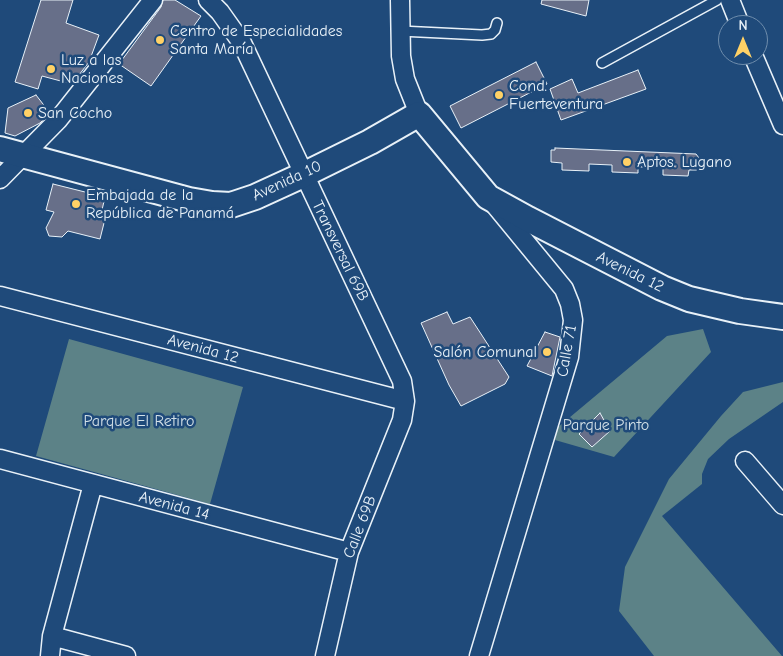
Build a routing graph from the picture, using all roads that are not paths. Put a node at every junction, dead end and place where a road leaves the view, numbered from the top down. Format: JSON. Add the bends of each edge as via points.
{"nodes":[{"id":1,"x":153,"y":0,"type":"edge"},
{"id":2,"x":208,"y":0,"type":"edge"},
{"id":3,"x":400,"y":0,"type":"edge"},
{"id":4,"x":717,"y":0,"type":"edge"},
{"id":5,"x":730,"y":0,"type":"edge"},
{"id":6,"x":736,"y":15,"type":"edge"},
{"id":7,"x":497,"y":23,"type":"dead end"},
{"id":8,"x":400,"y":31,"type":"junction"},
{"id":9,"x":602,"y":63,"type":"dead end"},
{"id":10,"x":757,"y":65,"type":"edge"},
{"id":11,"x":419,"y":114,"type":"junction"},
{"id":12,"x":783,"y":126,"type":"edge"},
{"id":13,"x":0,"y":149,"type":"edge"},
{"id":14,"x":23,"y":155,"type":"junction"},
{"id":15,"x":303,"y":175,"type":"junction"},
{"id":16,"x":0,"y":179,"type":"edge"},
{"id":17,"x":488,"y":197,"type":"junction"},
{"id":18,"x":0,"y":296,"type":"edge"},
{"id":19,"x":783,"y":317,"type":"edge"},
{"id":20,"x":406,"y":401,"type":"junction"},
{"id":21,"x":0,"y":459,"type":"edge"},
{"id":22,"x":745,"y":461,"type":"dead end"},
{"id":23,"x":93,"y":484,"type":"junction"},
{"id":24,"x":783,"y":505,"type":"edge"},
{"id":25,"x":349,"y":552,"type":"junction"},
{"id":26,"x":52,"y":636,"type":"junction"},
{"id":27,"x":50,"y":656,"type":"edge"},
{"id":28,"x":126,"y":656,"type":"edge"},
{"id":29,"x":325,"y":656,"type":"edge"},
{"id":30,"x":479,"y":656,"type":"edge"}],
"edges":[{"from":1,"to":14,"type":"street","via":[[58,120]]},
{"from":2,"to":15,"type":"street","name":"Transversal 69B","via":[[242,43]]},
{"from":3,"to":8,"type":"street","name":"Calle 71"},
{"from":4,"to":9,"type":"lane"},
{"from":5,"to":6,"type":"street"},
{"from":7,"to":8,"type":"lane","via":[[495,30],[482,35]]},
{"from":8,"to":11,"type":"street","name":"Calle 71","via":[[405,79]]},
{"from":10,"to":12,"type":"street"},
{"from":11,"to":15,"type":"street","name":"Avenida 10"},
{"from":11,"to":17,"type":"street","name":"Calle 71"},
{"from":13,"to":14,"type":"street","name":"Avenida 10"},
{"from":14,"to":15,"type":"street","name":"Avenida 10","via":[[212,204],[231,205]]},
{"from":14,"to":16,"type":"street"},
{"from":15,"to":20,"type":"street","name":"Transversal 69B","via":[[402,380]]},
{"from":17,"to":19,"type":"street","name":"Avenida 12","via":[[689,299],[740,312]]},
{"from":17,"to":30,"type":"street","name":"Calle 71","via":[[564,289],[573,320],[569,357]]},
{"from":18,"to":20,"type":"street","name":"Avenida 12"},
{"from":20,"to":25,"type":"street","name":"Calle 69B","via":[[402,420]]},
{"from":21,"to":23,"type":"street","name":"Avenida 14"},
{"from":22,"to":24,"type":"street"},
{"from":23,"to":25,"type":"street","name":"Avenida 14"},
{"from":23,"to":26,"type":"street"},
{"from":25,"to":29,"type":"street","name":"Calle 69B"},
{"from":26,"to":27,"type":"street"},
{"from":26,"to":28,"type":"street"}]}
